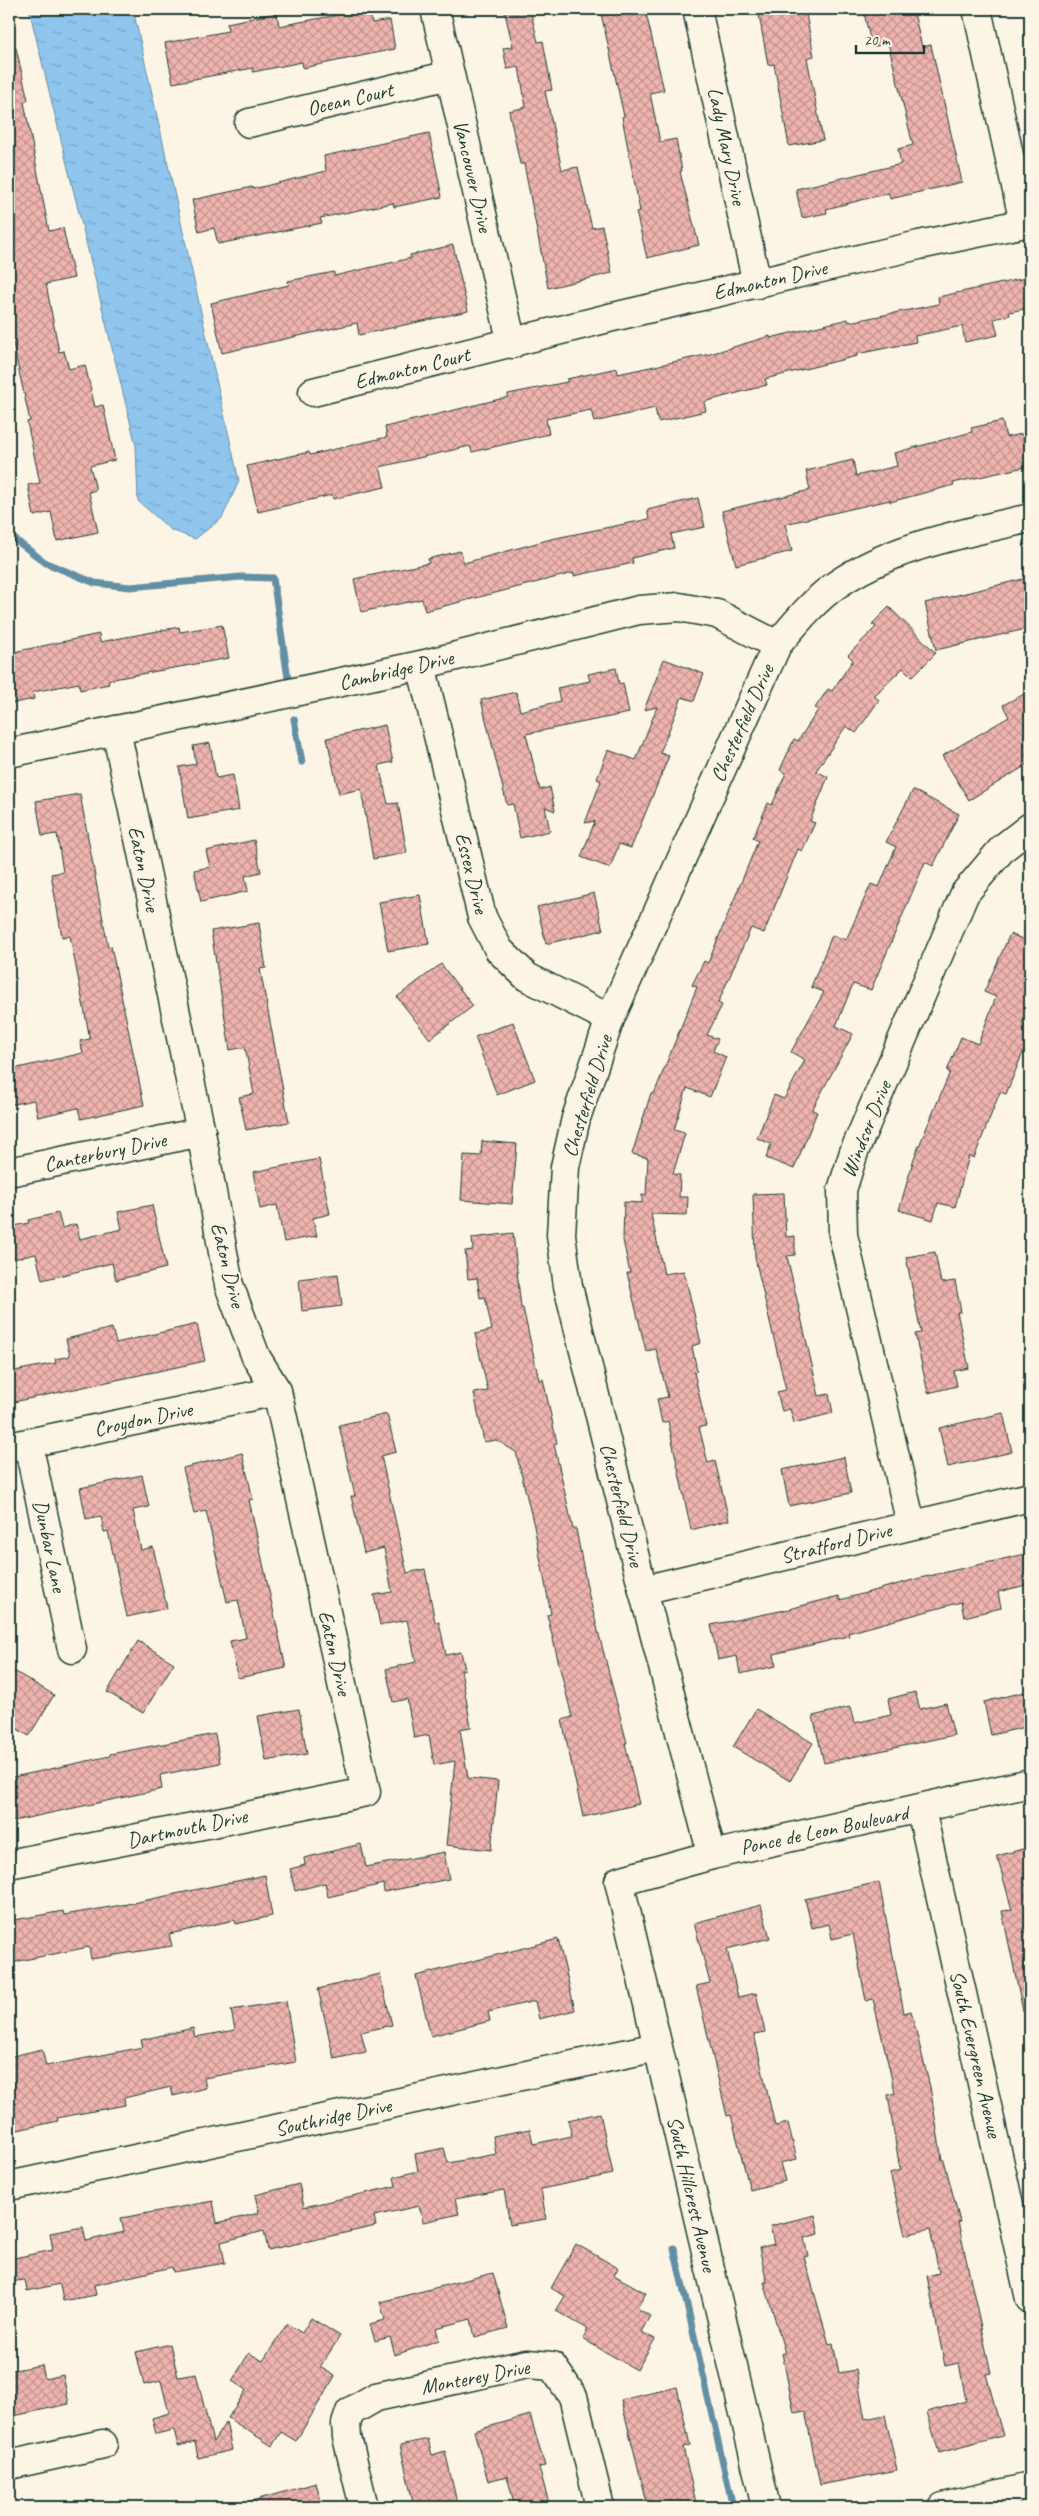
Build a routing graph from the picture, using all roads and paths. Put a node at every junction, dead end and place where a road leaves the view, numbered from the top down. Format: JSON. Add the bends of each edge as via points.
{"nodes":[{"id":1,"x":435,"y":9,"type":"edge"},
{"id":2,"x":697,"y":9,"type":"edge"},
{"id":3,"x":977,"y":9,"type":"edge"},
{"id":4,"x":450,"y":75,"type":"junction"},
{"id":5,"x":249,"y":123,"type":"dead end"},
{"id":6,"x":1027,"y":222,"type":"edge"},
{"id":7,"x":758,"y":284,"type":"junction"},
{"id":8,"x":512,"y":344,"type":"junction"},
{"id":9,"x":313,"y":392,"type":"dead end"},
{"id":10,"x":1030,"y":518,"type":"edge"},
{"id":11,"x":777,"y":645,"type":"junction"},
{"id":12,"x":421,"y":664,"type":"junction"},
{"id":13,"x":116,"y":730,"type":"junction"},
{"id":14,"x":9,"y":752,"type":"edge"},
{"id":15,"x":1030,"y":827,"type":"edge"},
{"id":16,"x":610,"y":1019,"type":"junction"},
{"id":17,"x":201,"y":1132,"type":"junction"},
{"id":18,"x":9,"y":1172,"type":"edge"},
{"id":19,"x":277,"y":1391,"type":"junction"},
{"id":20,"x":18,"y":1445,"type":"edge"},
{"id":21,"x":1030,"y":1497,"type":"edge"},
{"id":22,"x":911,"y":1524,"type":"junction"},
{"id":23,"x":643,"y":1590,"type":"junction"},
{"id":24,"x":72,"y":1649,"type":"dead end"},
{"id":25,"x":1030,"y":1783,"type":"edge"},
{"id":26,"x":366,"y":1792,"type":"joint"},
{"id":27,"x":921,"y":1809,"type":"junction"},
{"id":28,"x":712,"y":1855,"type":"junction"},
{"id":29,"x":9,"y":1864,"type":"edge"},
{"id":30,"x":619,"y":1881,"type":"joint"},
{"id":31,"x":656,"y":2047,"type":"junction"},
{"id":32,"x":9,"y":2186,"type":"edge"},
{"id":33,"x":1030,"y":2299,"type":"edge"},
{"id":34,"x":103,"y":2444,"type":"dead end"},
{"id":35,"x":9,"y":2465,"type":"edge"},
{"id":36,"x":1030,"y":2487,"type":"edge"},
{"id":37,"x":364,"y":2507,"type":"edge"},
{"id":38,"x":600,"y":2507,"type":"edge"},
{"id":39,"x":766,"y":2507,"type":"edge"},
{"id":40,"x":943,"y":2507,"type":"edge"}],
"edges":[{"from":1,"to":4,"type":"street","name":"Vancouver Drive"},
{"from":2,"to":7,"type":"street","name":"Lady Mary Drive"},
{"from":3,"to":6,"type":"street"},
{"from":4,"to":5,"type":"street","name":"Ocean Court"},
{"from":4,"to":8,"type":"street","name":"Vancouver Drive"},
{"from":6,"to":7,"type":"street","name":"Edmonton Drive"},
{"from":7,"to":8,"type":"street","name":"Edmonton Drive"},
{"from":8,"to":9,"type":"street","name":"Edmonton Court"},
{"from":10,"to":11,"type":"street","name":"Chesterfield Drive","via":[[917,546],[872,563],[835,586],[806,611]]},
{"from":11,"to":12,"type":"street","name":"Cambridge Drive","via":[[717,614],[679,607],[639,610]]},
{"from":11,"to":16,"type":"street","name":"Chesterfield Drive"},
{"from":12,"to":13,"type":"street","name":"Cambridge Drive"},
{"from":12,"to":16,"type":"street","name":"Essex Drive","via":[[482,918],[490,934],[499,950],[526,977]]},
{"from":13,"to":14,"type":"street","name":"Cambridge Drive"},
{"from":13,"to":17,"type":"street","name":"Eaton Drive"},
{"from":15,"to":22,"type":"street","name":"Windsor Drive","via":[[1003,848],[965,893],[854,1152],[842,1190],[843,1235]]},
{"from":16,"to":23,"type":"street","name":"Chesterfield Drive","via":[[576,1118],[567,1159],[561,1235],[568,1286]]},
{"from":17,"to":18,"type":"street","name":"Canterbury Drive"},
{"from":17,"to":19,"type":"street","name":"Eaton Drive","via":[[229,1285],[256,1357]]},
{"from":19,"to":20,"type":"street","name":"Croydon Drive"},
{"from":19,"to":26,"type":"street","name":"Eaton Drive"},
{"from":20,"to":24,"type":"street","name":"Dunbar Lane"},
{"from":21,"to":22,"type":"street","name":"Stratford Drive"},
{"from":22,"to":23,"type":"street","name":"Stratford Drive"},
{"from":23,"to":28,"type":"street","name":"Chesterfield Drive"},
{"from":25,"to":27,"type":"street","name":"Ponce de Leon Boulevard"},
{"from":26,"to":29,"type":"street","name":"Dartmouth Drive"},
{"from":27,"to":28,"type":"street","name":"Ponce de Leon Boulevard"},
{"from":27,"to":33,"type":"street","name":"South Evergreen Avenue"},
{"from":28,"to":30,"type":"street","name":"Ponce de Leon Boulevard"},
{"from":30,"to":31,"type":"street","name":"South Hillcrest Avenue"},
{"from":31,"to":32,"type":"street","name":"Southridge Drive"},
{"from":31,"to":39,"type":"street","name":"South Hillcrest Avenue"},
{"from":34,"to":35,"type":"street"},
{"from":36,"to":40,"type":"street"},
{"from":37,"to":38,"type":"street","name":"Monterey Drive","via":[[347,2437],[346,2424],[350,2412],[376,2397],[527,2364],[552,2366],[573,2396]]}]}
